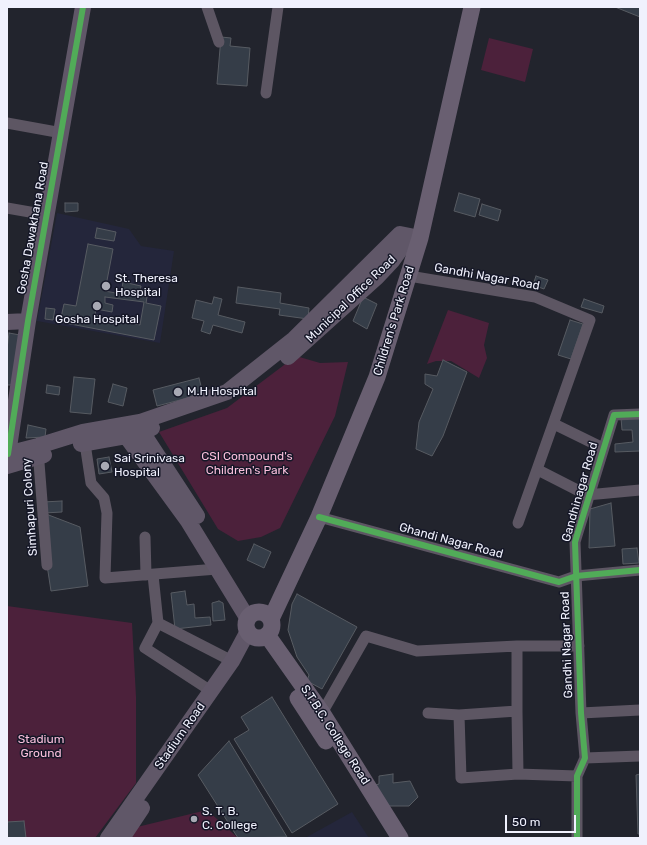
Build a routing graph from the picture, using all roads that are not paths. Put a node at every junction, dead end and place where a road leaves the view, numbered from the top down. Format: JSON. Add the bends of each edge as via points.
{"nodes":[{"id":1,"x":83,"y":7,"type":"edge"},
{"id":2,"x":207,"y":7,"type":"edge"},
{"id":3,"x":278,"y":7,"type":"edge"},
{"id":4,"x":461,"y":7,"type":"edge"},
{"id":5,"x":472,"y":7,"type":"edge"},
{"id":6,"x":219,"y":42,"type":"dead end"},
{"id":7,"x":266,"y":93,"type":"dead end"},
{"id":8,"x":7,"y":123,"type":"edge"},
{"id":9,"x":62,"y":133,"type":"junction"},
{"id":10,"x":7,"y":208,"type":"edge"},
{"id":11,"x":46,"y":216,"type":"junction"},
{"id":12,"x":415,"y":237,"type":"junction"},
{"id":13,"x":409,"y":276,"type":"junction"},
{"id":14,"x":7,"y":322,"type":"edge"},
{"id":15,"x":28,"y":322,"type":"junction"},
{"id":16,"x":640,"y":414,"type":"edge"},
{"id":17,"x":554,"y":424,"type":"junction"},
{"id":18,"x":133,"y":429,"type":"junction"},
{"id":19,"x":84,"y":438,"type":"junction"},
{"id":20,"x":603,"y":448,"type":"junction"},
{"id":21,"x":39,"y":452,"type":"junction"},
{"id":22,"x":7,"y":458,"type":"edge"},
{"id":23,"x":538,"y":470,"type":"junction"},
{"id":24,"x":171,"y":487,"type":"junction"},
{"id":25,"x":640,"y":490,"type":"edge"},
{"id":26,"x":587,"y":495,"type":"junction"},
{"id":27,"x":319,"y":517,"type":"junction"},
{"id":28,"x":518,"y":523,"type":"dead end"},
{"id":29,"x":145,"y":537,"type":"dead end"},
{"id":30,"x":48,"y":565,"type":"dead end"},
{"id":31,"x":217,"y":569,"type":"junction"},
{"id":32,"x":640,"y":570,"type":"edge"},
{"id":33,"x":150,"y":575,"type":"junction"},
{"id":34,"x":576,"y":576,"type":"junction"},
{"id":35,"x":158,"y":622,"type":"junction"},
{"id":36,"x":258,"y":625,"type":"junction"},
{"id":37,"x":517,"y":646,"type":"junction"},
{"id":38,"x":579,"y":646,"type":"junction"},
{"id":39,"x":232,"y":661,"type":"junction"},
{"id":40,"x":212,"y":691,"type":"junction"},
{"id":41,"x":640,"y":710,"type":"edge"},
{"id":42,"x":517,"y":711,"type":"junction"},
{"id":43,"x":322,"y":713,"type":"junction"},
{"id":44,"x":428,"y":713,"type":"dead end"},
{"id":45,"x":581,"y":713,"type":"junction"},
{"id":46,"x":459,"y":714,"type":"junction"},
{"id":47,"x":640,"y":756,"type":"edge"},
{"id":48,"x":585,"y":758,"type":"junction"},
{"id":49,"x":518,"y":774,"type":"junction"},
{"id":50,"x":577,"y":776,"type":"junction"},
{"id":51,"x":108,"y":838,"type":"edge"},
{"id":52,"x":122,"y":838,"type":"edge"},
{"id":53,"x":387,"y":838,"type":"edge"},
{"id":54,"x":400,"y":838,"type":"edge"},
{"id":55,"x":576,"y":838,"type":"edge"}],
"edges":[{"from":1,"to":9,"type":"street","name":"Gosha Dawakhana Road"},
{"from":2,"to":6,"type":"street"},
{"from":3,"to":7,"type":"street"},
{"from":4,"to":12,"type":"main road","name":"Children's Park Road"},
{"from":5,"to":12,"type":"main road","name":"Children's Park Road"},
{"from":8,"to":9,"type":"street"},
{"from":9,"to":11,"type":"street","name":"Gosha Dawakhana Road"},
{"from":10,"to":11,"type":"street"},
{"from":11,"to":15,"type":"street","name":"Gosha Dawakhana Road"},
{"from":12,"to":13,"type":"main road","name":"Children's Park Road"},
{"from":12,"to":18,"type":"street","name":"Municipal Office Road","via":[[377,277],[300,348],[230,401]]},
{"from":12,"to":36,"type":"main road","name":"Children's Park Road","via":[[366,374],[304,527]]},
{"from":13,"to":17,"type":"street","name":"Gandhi Nagar Road","via":[[534,297],[590,320]]},
{"from":13,"to":27,"type":"main road","name":"Children's Park Road","via":[[377,377]]},
{"from":14,"to":15,"type":"street"},
{"from":15,"to":22,"type":"street","name":"Gosha Dawakhana Road"},
{"from":16,"to":20,"type":"street","name":"Gandhinagar Road","via":[[614,415]]},
{"from":17,"to":20,"type":"street"},
{"from":17,"to":23,"type":"street","name":"Gandhi Nagar Road"},
{"from":18,"to":19,"type":"street","name":"Municipal Office Road"},
{"from":18,"to":24,"type":"street"},
{"from":19,"to":21,"type":"street","name":"Municipal Office Road"},
{"from":19,"to":33,"type":"street","via":[[91,483],[104,498],[107,513],[105,578]]},
{"from":20,"to":26,"type":"street","name":"Gandhinagar Road"},
{"from":21,"to":22,"type":"street","name":"Municipal Office Road"},
{"from":21,"to":30,"type":"street","name":"Simhapuri Colony"},
{"from":23,"to":26,"type":"street"},
{"from":23,"to":28,"type":"street","name":"Gandhi Nagar Road"},
{"from":24,"to":31,"type":"street","name":"S.T.B.C. College Road"},
{"from":24,"to":36,"type":"street","via":[[195,513]]},
{"from":25,"to":26,"type":"street"},
{"from":26,"to":34,"type":"street","name":"Gandhinagar Road","via":[[574,542]]},
{"from":27,"to":34,"type":"street","name":"Ghandi Nagar Road","via":[[559,582]]},
{"from":27,"to":36,"type":"main road","name":"Children's Park Road"},
{"from":29,"to":33,"type":"street"},
{"from":31,"to":33,"type":"street"},
{"from":31,"to":36,"type":"street","name":"S.T.B.C. College Road"},
{"from":32,"to":34,"type":"street","name":"Ghandi Nagar Road"},
{"from":33,"to":35,"type":"street"},
{"from":34,"to":38,"type":"street","name":"Gandhi Nagar Road"},
{"from":35,"to":39,"type":"street"},
{"from":35,"to":40,"type":"street","via":[[145,648]]},
{"from":36,"to":39,"type":"street","name":"Stadium Road"},
{"from":36,"to":43,"type":"main road","name":"S.T.B.C. College Road"},
{"from":36,"to":52,"type":"street","name":"Stadium Road","via":[[236,669]]},
{"from":36,"to":53,"type":"main road","name":"S.T.B.C. College Road"},
{"from":37,"to":38,"type":"street"},
{"from":37,"to":42,"type":"street"},
{"from":37,"to":43,"type":"street","via":[[417,651],[366,636]]},
{"from":38,"to":45,"type":"street","name":"Gandhi Nagar Road"},
{"from":39,"to":40,"type":"street","name":"Stadium Road"},
{"from":40,"to":51,"type":"street","name":"Stadium Road"},
{"from":41,"to":45,"type":"street"},
{"from":42,"to":46,"type":"street"},
{"from":42,"to":49,"type":"street"},
{"from":43,"to":54,"type":"main road","name":"S.T.B.C. College Road"},
{"from":44,"to":46,"type":"street"},
{"from":45,"to":48,"type":"street","name":"Gandhi Nagar Road"},
{"from":46,"to":49,"type":"street","via":[[461,778]]},
{"from":47,"to":48,"type":"street"},
{"from":48,"to":50,"type":"street"},
{"from":49,"to":50,"type":"street"},
{"from":50,"to":55,"type":"street"}]}
